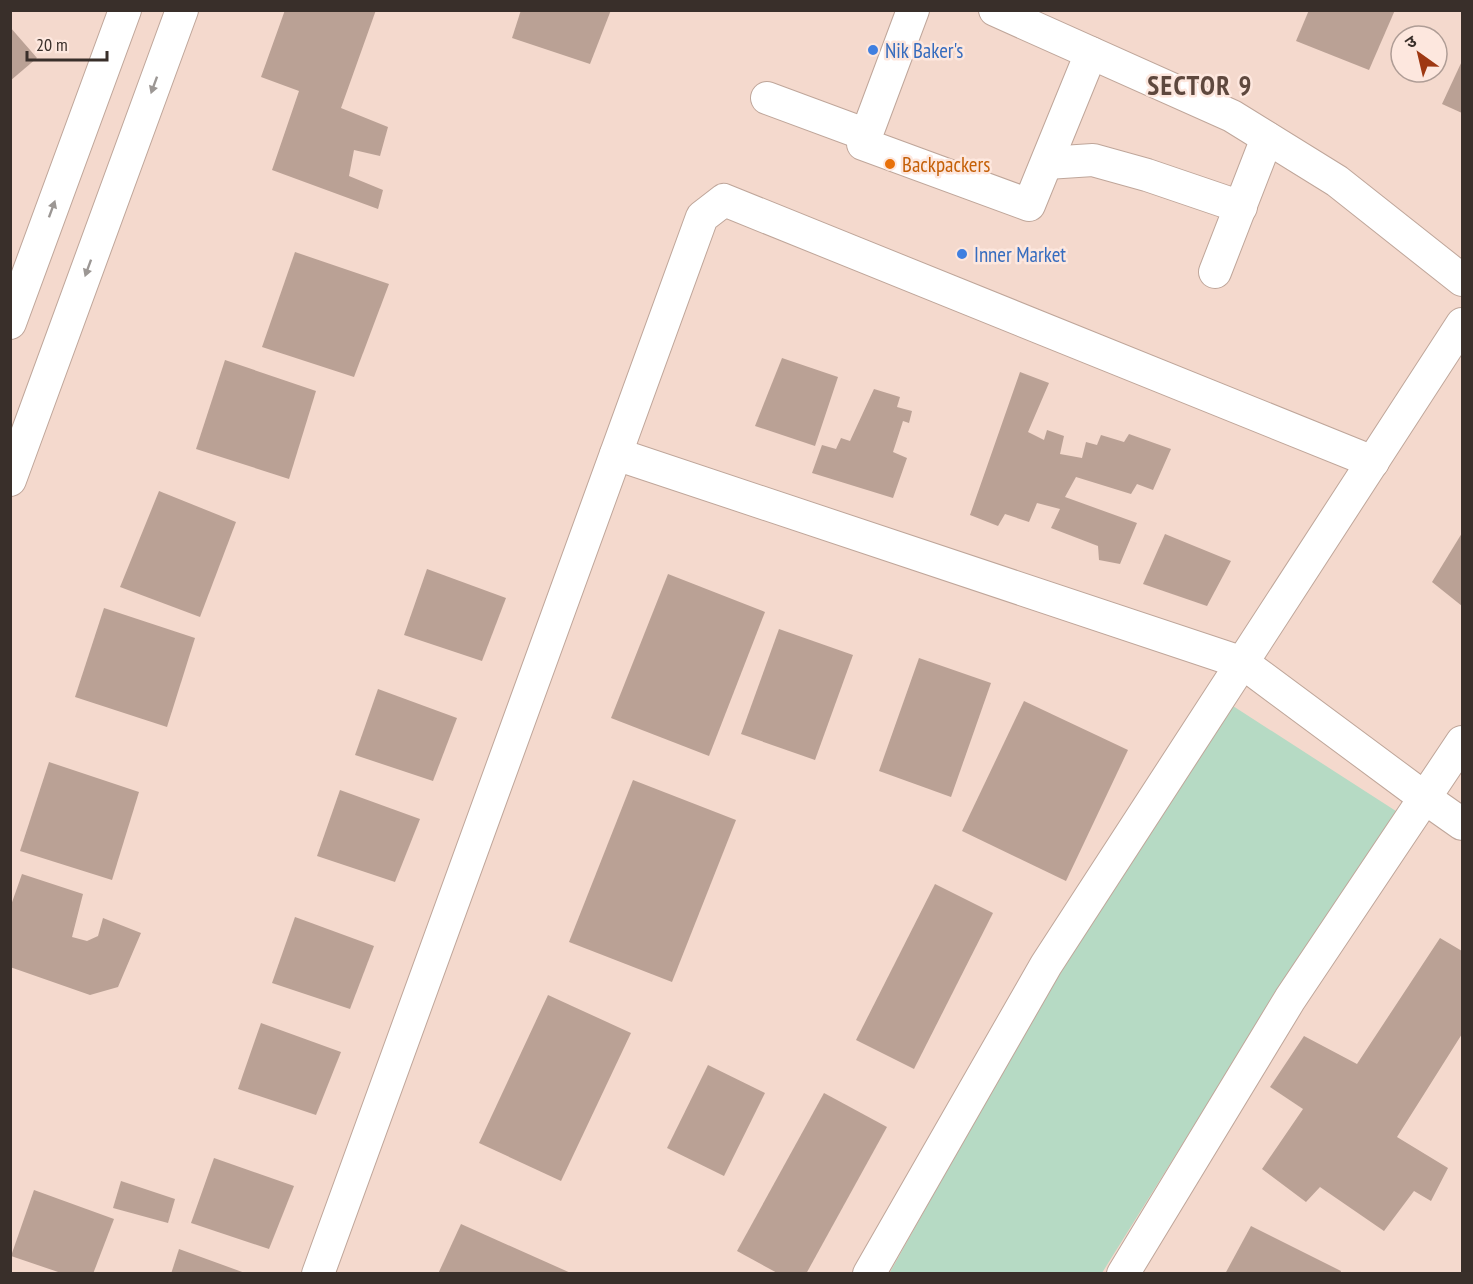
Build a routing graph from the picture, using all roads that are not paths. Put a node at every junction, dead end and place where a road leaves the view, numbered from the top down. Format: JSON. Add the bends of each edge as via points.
{"nodes":[{"id":1,"x":125,"y":10,"type":"edge"},
{"id":2,"x":182,"y":10,"type":"edge"},
{"id":3,"x":913,"y":10,"type":"edge"},
{"id":4,"x":995,"y":10,"type":"edge"},
{"id":5,"x":1091,"y":53,"type":"junction"},
{"id":6,"x":767,"y":99,"type":"dead end"},
{"id":7,"x":867,"y":135,"type":"junction"},
{"id":8,"x":1268,"y":138,"type":"junction"},
{"id":9,"x":1047,"y":163,"type":"junction"},
{"id":10,"x":1241,"y":207,"type":"junction"},
{"id":11,"x":1215,"y":272,"type":"dead end"},
{"id":12,"x":1462,"y":280,"type":"edge"},
{"id":13,"x":10,"y":323,"type":"edge"},
{"id":14,"x":1462,"y":324,"type":"edge"},
{"id":15,"x":616,"y":454,"type":"junction"},
{"id":16,"x":1373,"y":462,"type":"junction"},
{"id":17,"x":10,"y":480,"type":"edge"},
{"id":18,"x":1243,"y":663,"type":"junction"},
{"id":19,"x":1462,"y":742,"type":"edge"},
{"id":20,"x":1425,"y":798,"type":"junction"},
{"id":21,"x":1462,"y":824,"type":"edge"},
{"id":22,"x":318,"y":1274,"type":"edge"},
{"id":23,"x":869,"y":1274,"type":"edge"},
{"id":24,"x":1123,"y":1274,"type":"edge"}],
"edges":[{"from":13,"to":1,"type":"street","one_way":true},
{"from":2,"to":17,"type":"street","one_way":true},
{"from":3,"to":7,"type":"street"},
{"from":4,"to":5,"type":"street"},
{"from":5,"to":8,"type":"street","via":[[1232,116]]},
{"from":5,"to":9,"type":"street"},
{"from":6,"to":7,"type":"street"},
{"from":7,"to":9,"type":"street","via":[[863,144],[1029,205]]},
{"from":8,"to":10,"type":"street"},
{"from":8,"to":12,"type":"street","via":[[1336,181]]},
{"from":9,"to":10,"type":"street","via":[[1093,160]]},
{"from":10,"to":11,"type":"street"},
{"from":14,"to":16,"type":"street"},
{"from":15,"to":16,"type":"street","via":[[702,217],[724,200]]},
{"from":15,"to":18,"type":"street"},
{"from":15,"to":22,"type":"street"},
{"from":16,"to":18,"type":"street"},
{"from":18,"to":20,"type":"street"},
{"from":18,"to":23,"type":"street","via":[[1046,965]]},
{"from":19,"to":20,"type":"street"},
{"from":20,"to":21,"type":"street"},
{"from":20,"to":24,"type":"street","via":[[1290,999]]}]}
